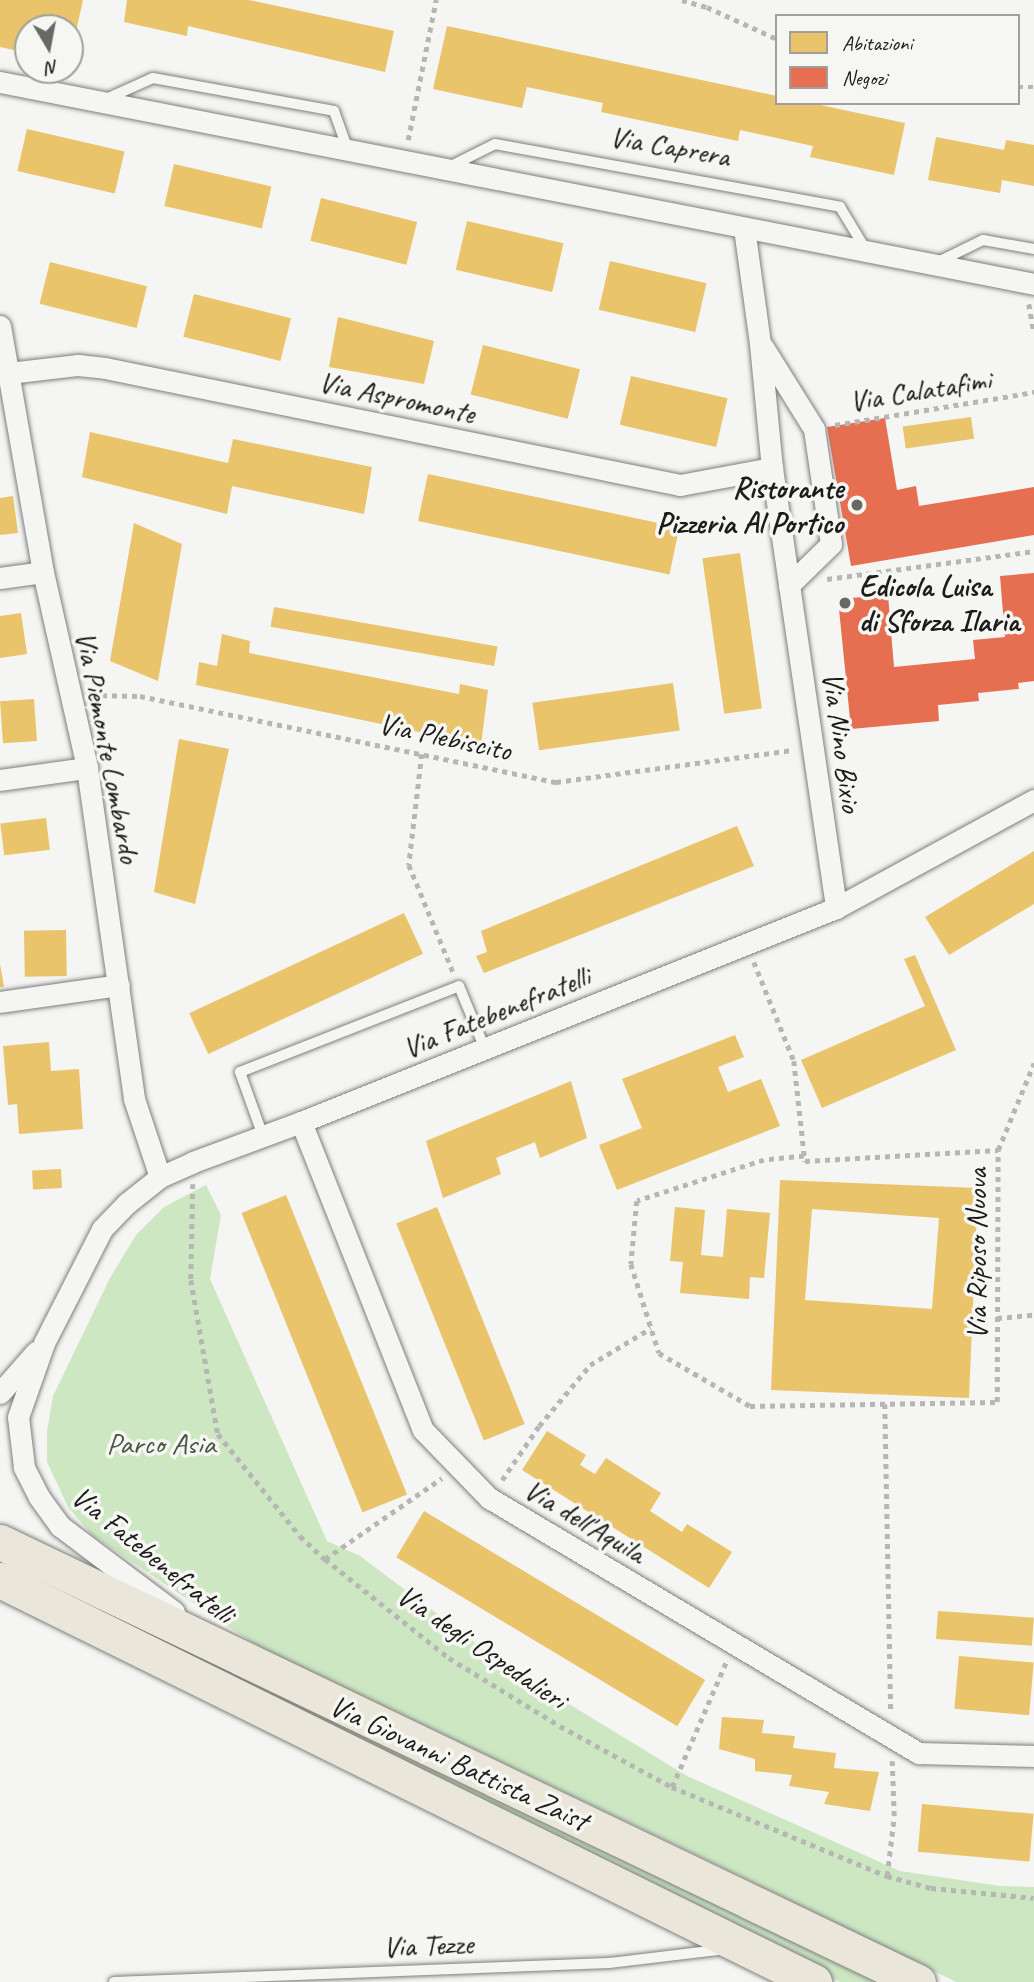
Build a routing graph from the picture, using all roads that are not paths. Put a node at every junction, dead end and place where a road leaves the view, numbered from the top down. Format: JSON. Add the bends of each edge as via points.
{"nodes":[{"id":1,"x":0,"y":82,"type":"edge"},
{"id":2,"x":103,"y":101,"type":"junction"},
{"id":3,"x":348,"y":150,"type":"junction"},
{"id":4,"x":444,"y":169,"type":"junction"},
{"id":5,"x":744,"y":228,"type":"junction"},
{"id":6,"x":1034,"y":249,"type":"edge"},
{"id":7,"x":866,"y":250,"type":"junction"},
{"id":8,"x":934,"y":264,"type":"junction"},
{"id":9,"x":1034,"y":284,"type":"edge"},
{"id":10,"x":0,"y":326,"type":"edge"},
{"id":11,"x":760,"y":344,"type":"junction"},
{"id":12,"x":4,"y":373,"type":"edge"},
{"id":13,"x":772,"y":468,"type":"junction"},
{"id":14,"x":43,"y":572,"type":"junction"},
{"id":15,"x":0,"y":578,"type":"edge"},
{"id":16,"x":789,"y":585,"type":"junction"},
{"id":17,"x":87,"y":768,"type":"junction"},
{"id":18,"x":0,"y":780,"type":"edge"},
{"id":19,"x":1034,"y":800,"type":"edge"},
{"id":20,"x":836,"y":908,"type":"junction"},
{"id":21,"x":119,"y":985,"type":"junction"},
{"id":22,"x":0,"y":1002,"type":"edge"},
{"id":23,"x":485,"y":1049,"type":"junction"},
{"id":24,"x":301,"y":1122,"type":"junction"},
{"id":25,"x":263,"y":1136,"type":"junction"},
{"id":26,"x":160,"y":1177,"type":"junction"},
{"id":27,"x":44,"y":1343,"type":"junction"},
{"id":28,"x":0,"y":1393,"type":"edge"},
{"id":29,"x":0,"y":1542,"type":"edge"},
{"id":30,"x":0,"y":1580,"type":"edge"},
{"id":31,"x":229,"y":1653,"type":"junction"},
{"id":32,"x":1034,"y":1756,"type":"edge"},
{"id":33,"x":744,"y":1947,"type":"junction"},
{"id":34,"x":114,"y":1982,"type":"edge"},
{"id":35,"x":814,"y":1982,"type":"edge"},
{"id":36,"x":918,"y":1982,"type":"edge"}],
"edges":[{"from":1,"to":2,"type":"street"},
{"from":2,"to":3,"type":"street"},
{"from":2,"to":3,"type":"lane","via":[[153,78],[334,111]]},
{"from":3,"to":4,"type":"street"},
{"from":4,"to":5,"type":"street"},
{"from":4,"to":7,"type":"lane","name":"Via Caprera","via":[[495,144],[840,207]]},
{"from":5,"to":7,"type":"street"},
{"from":5,"to":11,"type":"street","name":"Via Nino Bixio"},
{"from":6,"to":8,"type":"lane","via":[[983,240]]},
{"from":7,"to":8,"type":"street"},
{"from":8,"to":9,"type":"street"},
{"from":10,"to":12,"type":"street","name":"Via Piemonte Lombardo"},
{"from":11,"to":13,"type":"street","name":"Via Nino Bixio"},
{"from":11,"to":16,"type":"street","name":"Via Nino Bixio","via":[[814,429],[831,544]]},
{"from":12,"to":13,"type":"street","name":"Via Aspromonte","via":[[78,365],[105,368],[680,485]]},
{"from":12,"to":14,"type":"street","name":"Via Piemonte Lombardo"},
{"from":13,"to":16,"type":"street","name":"Via Nino Bixio"},
{"from":14,"to":15,"type":"street"},
{"from":14,"to":17,"type":"street","name":"Via Piemonte Lombardo"},
{"from":16,"to":20,"type":"street","name":"Via Nino Bixio"},
{"from":17,"to":18,"type":"street"},
{"from":17,"to":21,"type":"street","name":"Via Piemonte Lombardo"},
{"from":19,"to":20,"type":"street","name":"Via Fatebenefratelli"},
{"from":20,"to":23,"type":"street","name":"Via Fatebenefratelli"},
{"from":21,"to":22,"type":"street"},
{"from":21,"to":26,"type":"street","name":"Via Piemonte Lombardo","via":[[134,1099]]},
{"from":23,"to":24,"type":"street","name":"Via Fatebenefratelli"},
{"from":23,"to":25,"type":"lane","via":[[459,986],[240,1072]]},
{"from":24,"to":25,"type":"street","name":"Via Fatebenefratelli"},
{"from":24,"to":32,"type":"street","name":"Via dell'Aquila","via":[[423,1430],[489,1498],[919,1753]]},
{"from":25,"to":26,"type":"street","name":"Via Fatebenefratelli"},
{"from":26,"to":27,"type":"street","name":"Via Fatebenefratelli","via":[[102,1229]]},
{"from":27,"to":28,"type":"street","name":"Via Fatebenefratelli"},
{"from":27,"to":31,"type":"street","name":"Via Fatebenefratelli","via":[[18,1417],[24,1467],[39,1497],[60,1526]]},
{"from":29,"to":31,"type":"main road","name":"Via Giovanni Battista Zaist"},
{"from":30,"to":33,"type":"main road","name":"Via Giovanni Battista Zaist"},
{"from":31,"to":36,"type":"main road","name":"Via Giovanni Battista Zaist"},
{"from":33,"to":34,"type":"lane","name":"Via Tezze","via":[[609,1963]]},
{"from":33,"to":35,"type":"main road","name":"Via Giovanni Battista Zaist"}]}
